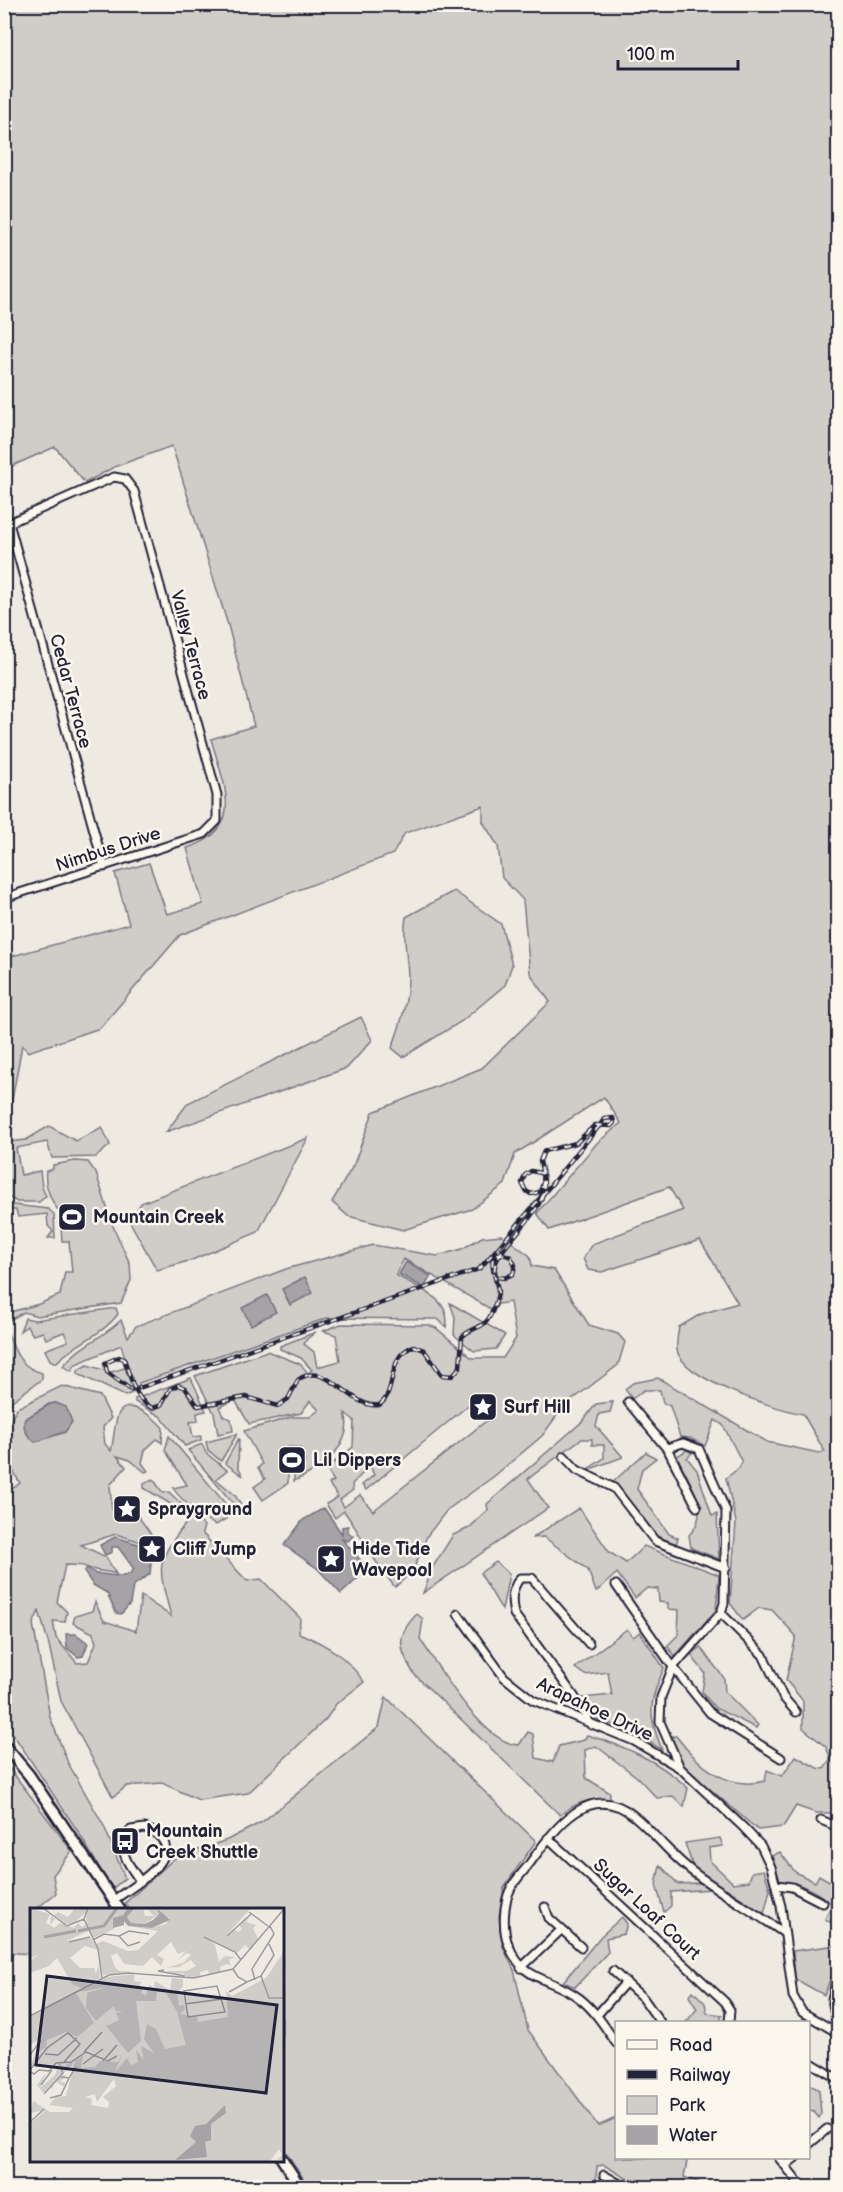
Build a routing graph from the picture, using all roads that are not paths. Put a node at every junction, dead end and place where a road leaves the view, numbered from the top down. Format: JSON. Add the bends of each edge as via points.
{"nodes":[{"id":1,"x":7,"y":524,"type":"edge"},
{"id":2,"x":217,"y":821,"type":"joint"},
{"id":3,"x":104,"y":867,"type":"junction"},
{"id":4,"x":4,"y":898,"type":"edge"},
{"id":5,"x":628,"y":1402,"type":"dead end"},
{"id":6,"x":667,"y":1448,"type":"junction"},
{"id":7,"x":564,"y":1456,"type":"dead end"},
{"id":8,"x":697,"y":1507,"type":"dead end"},
{"id":9,"x":726,"y":1568,"type":"junction"},
{"id":10,"x":615,"y":1585,"type":"dead end"},
{"id":11,"x":721,"y":1613,"type":"junction"},
{"id":12,"x":458,"y":1614,"type":"dead end"},
{"id":13,"x":589,"y":1644,"type":"dead end"},
{"id":14,"x":673,"y":1667,"type":"junction"},
{"id":15,"x":796,"y":1712,"type":"dead end"},
{"id":16,"x":591,"y":1725,"type":"junction"},
{"id":17,"x":4,"y":1745,"type":"edge"},
{"id":18,"x":781,"y":1758,"type":"dead end"},
{"id":19,"x":680,"y":1768,"type":"junction"},
{"id":20,"x":821,"y":1820,"type":"dead end"},
{"id":21,"x":838,"y":1827,"type":"edge"},
{"id":22,"x":548,"y":1838,"type":"junction"},
{"id":23,"x":140,"y":1881,"type":"junction"},
{"id":24,"x":777,"y":1884,"type":"junction"},
{"id":25,"x":114,"y":1900,"type":"junction"},
{"id":26,"x":823,"y":1904,"type":"dead end"},
{"id":27,"x":545,"y":1907,"type":"dead end"},
{"id":28,"x":119,"y":1908,"type":"edge"},
{"id":29,"x":561,"y":1930,"type":"junction"},
{"id":30,"x":784,"y":1933,"type":"junction"},
{"id":31,"x":581,"y":1947,"type":"dead end"},
{"id":32,"x":521,"y":1968,"type":"junction"},
{"id":33,"x":613,"y":1971,"type":"dead end"},
{"id":34,"x":838,"y":1972,"type":"edge"},
{"id":35,"x":626,"y":1982,"type":"junction"},
{"id":36,"x":597,"y":2015,"type":"junction"},
{"id":37,"x":659,"y":2021,"type":"edge"},
{"id":38,"x":729,"y":2021,"type":"edge"},
{"id":39,"x":838,"y":2032,"type":"edge"},
{"id":40,"x":615,"y":2042,"type":"edge"},
{"id":41,"x":810,"y":2062,"type":"edge"},
{"id":42,"x":838,"y":2079,"type":"edge"},
{"id":43,"x":827,"y":2129,"type":"dead end"},
{"id":44,"x":810,"y":2143,"type":"edge"},
{"id":45,"x":781,"y":2159,"type":"edge"},
{"id":46,"x":793,"y":2159,"type":"edge"},
{"id":47,"x":284,"y":2161,"type":"edge"},
{"id":48,"x":786,"y":2165,"type":"junction"},
{"id":49,"x":604,"y":2175,"type":"dead end"},
{"id":50,"x":301,"y":2187,"type":"edge"},
{"id":51,"x":627,"y":2187,"type":"edge"},
{"id":52,"x":803,"y":2187,"type":"edge"}],
"edges":[{"from":1,"to":2,"type":"street","name":"Valley Terrace","via":[[114,477],[125,478],[134,491],[217,795]]},
{"from":1,"to":3,"type":"street","name":"Cedar Terrace"},
{"from":2,"to":3,"type":"street","name":"Nimbus Drive","via":[[204,834]]},
{"from":3,"to":4,"type":"street","name":"Nimbus Drive"},
{"from":5,"to":6,"type":"street"},
{"from":6,"to":8,"type":"street"},
{"from":6,"to":9,"type":"street","via":[[683,1443],[699,1449],[726,1511]]},
{"from":7,"to":9,"type":"street","via":[[577,1470],[614,1488],[655,1541]]},
{"from":9,"to":11,"type":"street"},
{"from":10,"to":14,"type":"street"},
{"from":11,"to":14,"type":"street"},
{"from":11,"to":15,"type":"street","via":[[763,1655],[783,1697]]},
{"from":12,"to":16,"type":"street","name":"Arapahoe Drive","via":[[504,1677],[533,1700]]},
{"from":13,"to":16,"type":"street","via":[[532,1578],[520,1578],[511,1599],[514,1614]]},
{"from":14,"to":18,"type":"street","via":[[710,1713]]},
{"from":14,"to":19,"type":"street","via":[[661,1697],[660,1722]]},
{"from":16,"to":19,"type":"street","name":"Arapahoe Drive","via":[[633,1741]]},
{"from":17,"to":25,"type":"main road","via":[[29,1775]]},
{"from":19,"to":24,"type":"street","via":[[761,1846]]},
{"from":20,"to":21,"type":"street"},
{"from":22,"to":30,"type":"street","via":[[576,1810],[594,1804],[613,1805],[632,1814],[692,1872]]},
{"from":22,"to":32,"type":"street","via":[[510,1890],[504,1932]]},
{"from":22,"to":38,"type":"street","name":"Sugar Loaf Court","via":[[725,2002],[730,2010]]},
{"from":23,"to":23,"type":"street","via":[[165,1859],[161,1840],[146,1828],[130,1830],[122,1845],[122,1854]]},
{"from":23,"to":25,"type":"street"},
{"from":24,"to":26,"type":"street","via":[[792,1887]]},
{"from":24,"to":30,"type":"street"},
{"from":25,"to":28,"type":"main road"},
{"from":27,"to":29,"type":"street"},
{"from":29,"to":31,"type":"street"},
{"from":29,"to":32,"type":"street"},
{"from":30,"to":39,"type":"street","via":[[793,1996],[802,2012]]},
{"from":32,"to":36,"type":"street","via":[[557,1985]]},
{"from":33,"to":35,"type":"street"},
{"from":34,"to":39,"type":"street","via":[[832,1999]]},
{"from":35,"to":36,"type":"street"},
{"from":35,"to":37,"type":"street"},
{"from":36,"to":40,"type":"street"},
{"from":41,"to":42,"type":"street"},
{"from":43,"to":44,"type":"street"},
{"from":45,"to":48,"type":"street"},
{"from":46,"to":48,"type":"street"},
{"from":47,"to":50,"type":"main road"},
{"from":48,"to":52,"type":"street"},
{"from":49,"to":51,"type":"street"}]}
